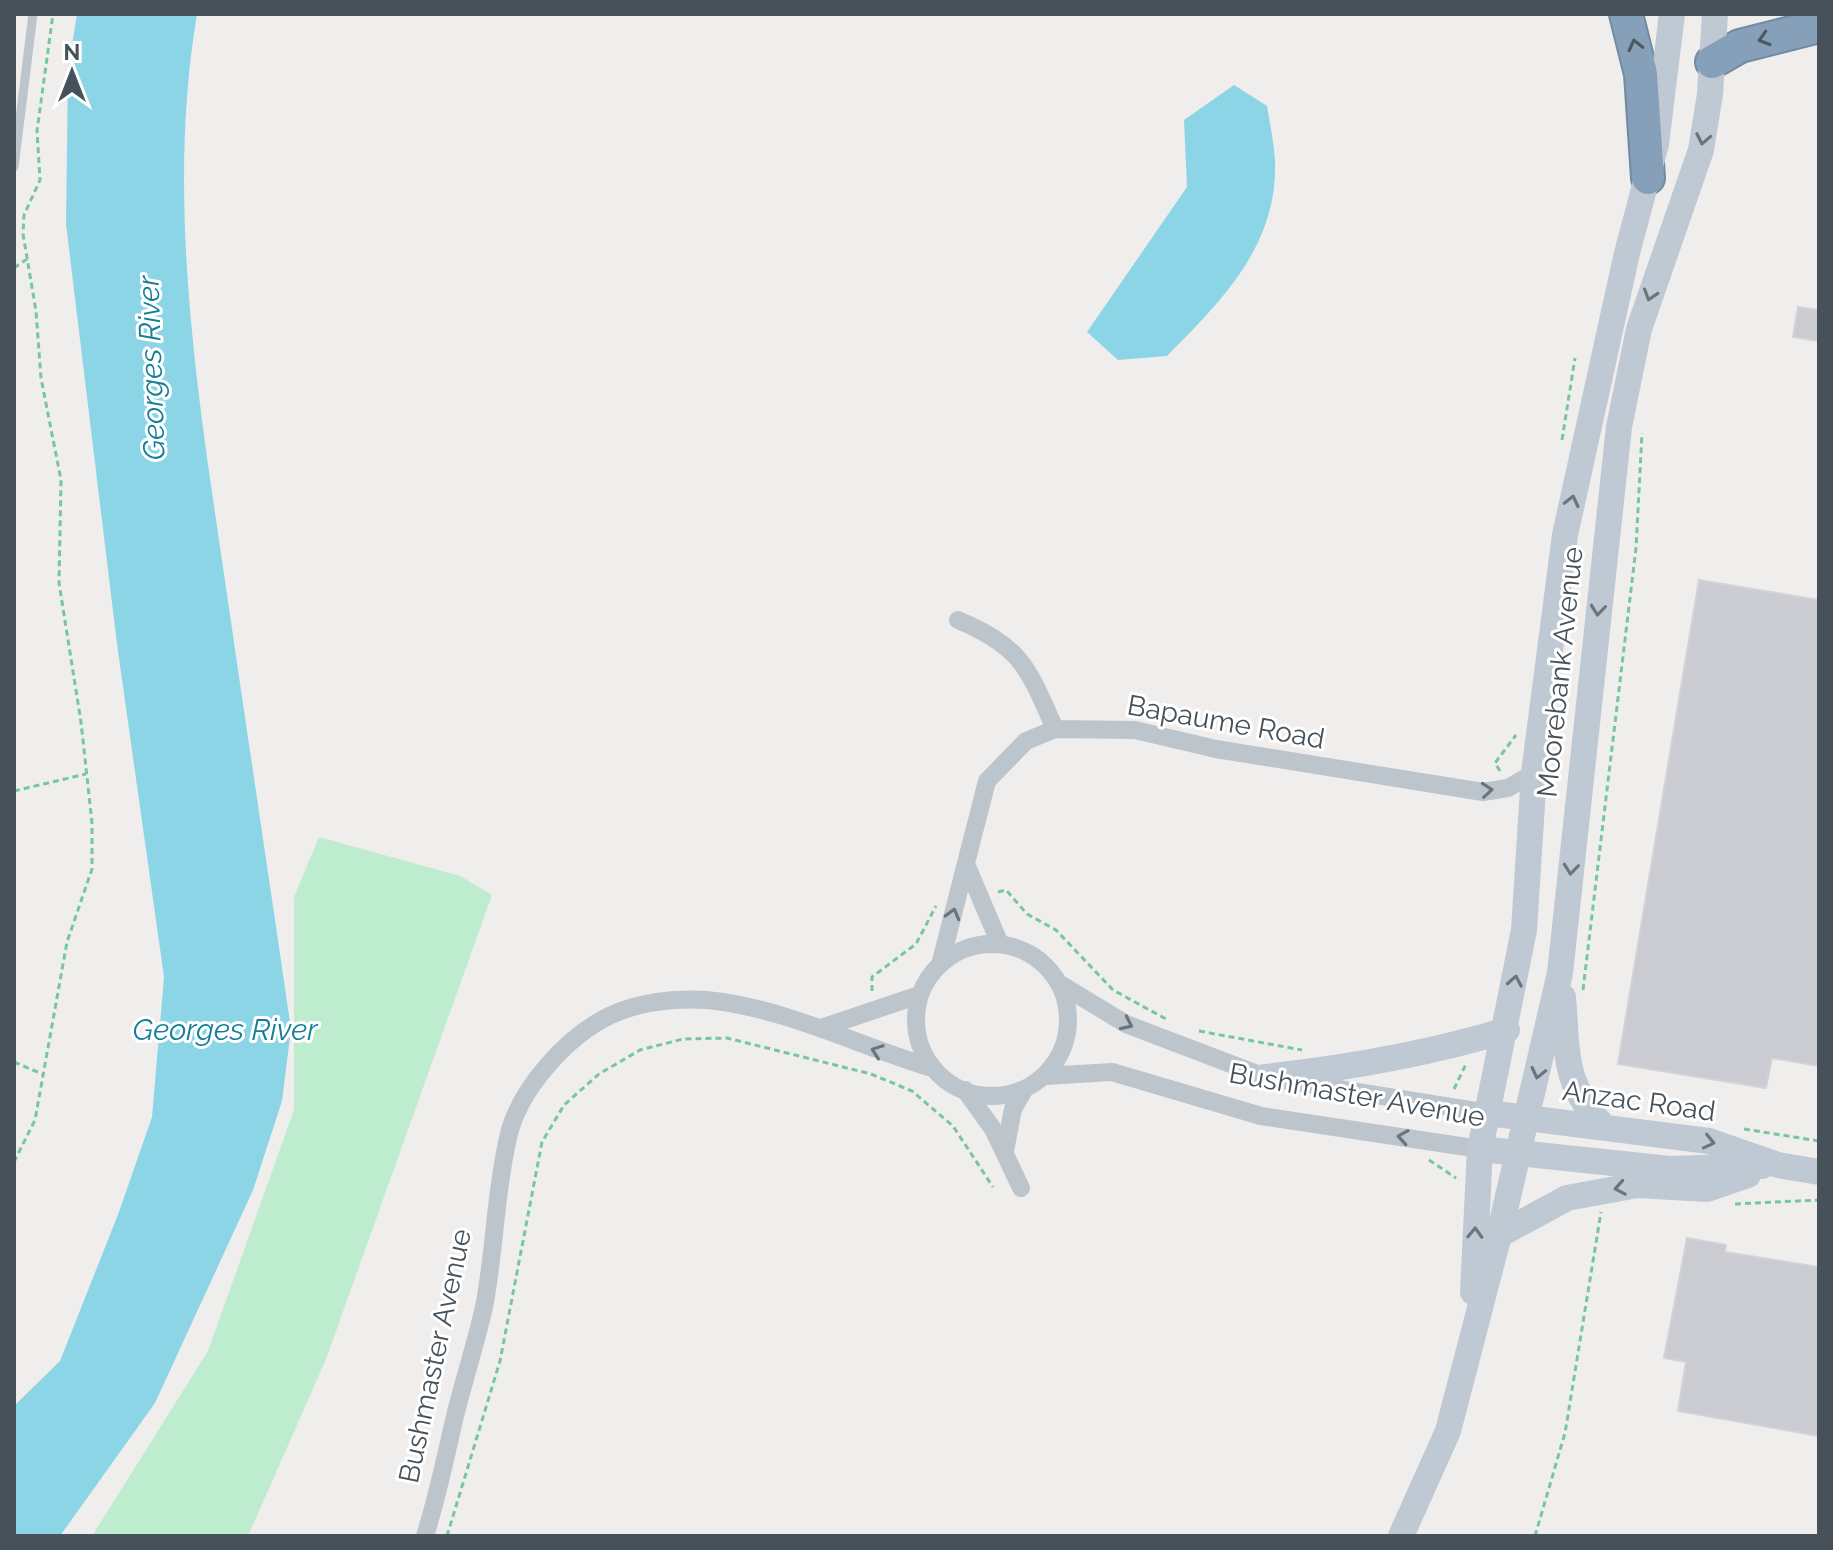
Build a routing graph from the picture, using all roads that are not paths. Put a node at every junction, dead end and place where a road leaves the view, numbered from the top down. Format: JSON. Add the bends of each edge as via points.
{"nodes":[{"id":1,"x":33,"y":14,"type":"edge"},
{"id":2,"x":1626,"y":14,"type":"edge"},
{"id":3,"x":1672,"y":14,"type":"edge"},
{"id":4,"x":1715,"y":14,"type":"edge"},
{"id":5,"x":1819,"y":26,"type":"edge"},
{"id":6,"x":1712,"y":62,"type":"junction"},
{"id":7,"x":14,"y":167,"type":"edge"},
{"id":8,"x":1648,"y":178,"type":"junction"},
{"id":9,"x":958,"y":620,"type":"dead end"},
{"id":10,"x":1055,"y":729,"type":"junction"},
{"id":11,"x":1534,"y":773,"type":"junction"},
{"id":12,"x":966,"y":864,"type":"junction"},
{"id":13,"x":1000,"y":944,"type":"junction"},
{"id":14,"x":940,"y":965,"type":"junction"},
{"id":15,"x":1560,"y":973,"type":"junction"},
{"id":16,"x":1060,"y":984,"type":"junction"},
{"id":17,"x":919,"y":995,"type":"junction"},
{"id":18,"x":824,"y":1027,"type":"junction"},
{"id":19,"x":1507,"y":1030,"type":"junction"},
{"id":20,"x":932,"y":1068,"type":"junction"},
{"id":21,"x":1045,"y":1076,"type":"junction"},
{"id":22,"x":1265,"y":1077,"type":"junction"},
{"id":23,"x":965,"y":1090,"type":"junction"},
{"id":24,"x":1024,"y":1090,"type":"junction"},
{"id":25,"x":1488,"y":1113,"type":"junction"},
{"id":26,"x":1528,"y":1118,"type":"junction"},
{"id":27,"x":1604,"y":1127,"type":"junction"},
{"id":28,"x":1480,"y":1149,"type":"junction"},
{"id":29,"x":1005,"y":1153,"type":"junction"},
{"id":30,"x":1519,"y":1155,"type":"junction"},
{"id":31,"x":1778,"y":1165,"type":"junction"},
{"id":32,"x":1819,"y":1172,"type":"edge"},
{"id":33,"x":1021,"y":1188,"type":"dead end"},
{"id":34,"x":1499,"y":1235,"type":"junction"},
{"id":35,"x":1471,"y":1339,"type":"junction"},
{"id":36,"x":425,"y":1536,"type":"edge"},
{"id":37,"x":1401,"y":1536,"type":"edge"}],
"edges":[{"from":1,"to":7,"type":"lane"},
{"from":8,"to":2,"type":"highway","one_way":true,"via":[[1641,74]]},
{"from":3,"to":8,"type":"main road","name":"Moorebank Avenue"},
{"from":4,"to":6,"type":"main road","name":"Moorebank Avenue"},
{"from":5,"to":6,"type":"highway","one_way":true,"via":[[1760,39]]},
{"from":6,"to":15,"type":"main road","name":"Moorebank Avenue","one_way":true,"via":[[1701,150],[1639,329],[1619,427]]},
{"from":11,"to":8,"type":"main road","name":"Moorebank Avenue","one_way":true,"via":[[1565,535]]},
{"from":9,"to":10,"type":"street","via":[[988,633],[1018,656]]},
{"from":10,"to":11,"type":"street","name":"Bapaume Road","one_way":true,"via":[[1135,730],[1216,749],[1483,792],[1508,788]]},
{"from":10,"to":12,"type":"street","via":[[1026,741],[987,781]]},
{"from":19,"to":11,"type":"main road","name":"Moorebank Avenue","one_way":true,"via":[[1524,930]]},
{"from":12,"to":13,"type":"street"},
{"from":14,"to":12,"type":"street","one_way":true},
{"from":13,"to":14,"type":"street","via":[[974,945]]},
{"from":13,"to":16,"type":"street","via":[[1025,950]]},
{"from":14,"to":17,"type":"street"},
{"from":15,"to":26,"type":"main road","name":"Moorebank Avenue","one_way":true},
{"from":15,"to":27,"type":"main road","via":[[1570,1077],[1582,1104]]},
{"from":16,"to":21,"type":"street","via":[[1068,1008],[1068,1033]]},
{"from":16,"to":22,"type":"street","name":"Bushmaster Avenue","one_way":true,"via":[[1126,1024]]},
{"from":17,"to":18,"type":"street"},
{"from":17,"to":20,"type":"street","via":[[915,1021]]},
{"from":20,"to":18,"type":"street","name":"Bushmaster Avenue","one_way":true,"via":[[871,1050]]},
{"from":18,"to":36,"type":"street","name":"Bushmaster Avenue","via":[[708,1000],[668,1000],[610,1016],[544,1071],[508,1136],[484,1307]]},
{"from":19,"to":22,"type":"main road","via":[[1344,1068]]},
{"from":19,"to":25,"type":"main road","name":"Moorebank Avenue"},
{"from":20,"to":23,"type":"street"},
{"from":21,"to":24,"type":"street"},
{"from":28,"to":21,"type":"street","name":"Bushmaster Avenue","one_way":true,"via":[[1261,1116],[1112,1072]]},
{"from":22,"to":25,"type":"street","name":"Bushmaster Avenue"},
{"from":23,"to":24,"type":"street","via":[[1000,1096]]},
{"from":23,"to":29,"type":"street"},
{"from":24,"to":29,"type":"street","via":[[1013,1109]]},
{"from":25,"to":26,"type":"main road","name":"Anzac Road"},
{"from":25,"to":28,"type":"main road","name":"Moorebank Avenue"},
{"from":26,"to":27,"type":"main road","name":"Anzac Road"},
{"from":26,"to":30,"type":"main road","name":"Moorebank Avenue"},
{"from":27,"to":31,"type":"main road","name":"Anzac Road","one_way":true,"via":[[1709,1141]]},
{"from":28,"to":30,"type":"main road","name":"Bushmaster Avenue"},
{"from":35,"to":28,"type":"main road","name":"Moorebank Avenue","one_way":true},
{"from":29,"to":33,"type":"street"},
{"from":30,"to":31,"type":"main road","name":"Anzac Road","via":[[1670,1169]]},
{"from":30,"to":34,"type":"main road","name":"Moorebank Avenue"},
{"from":31,"to":32,"type":"main road","name":"Anzac Road"},
{"from":31,"to":34,"type":"main road","one_way":true,"via":[[1707,1189],[1637,1185],[1567,1198]]},
{"from":34,"to":35,"type":"main road","name":"Moorebank Avenue"},
{"from":35,"to":37,"type":"main road","name":"Moorebank Avenue","via":[[1448,1431]]}]}
